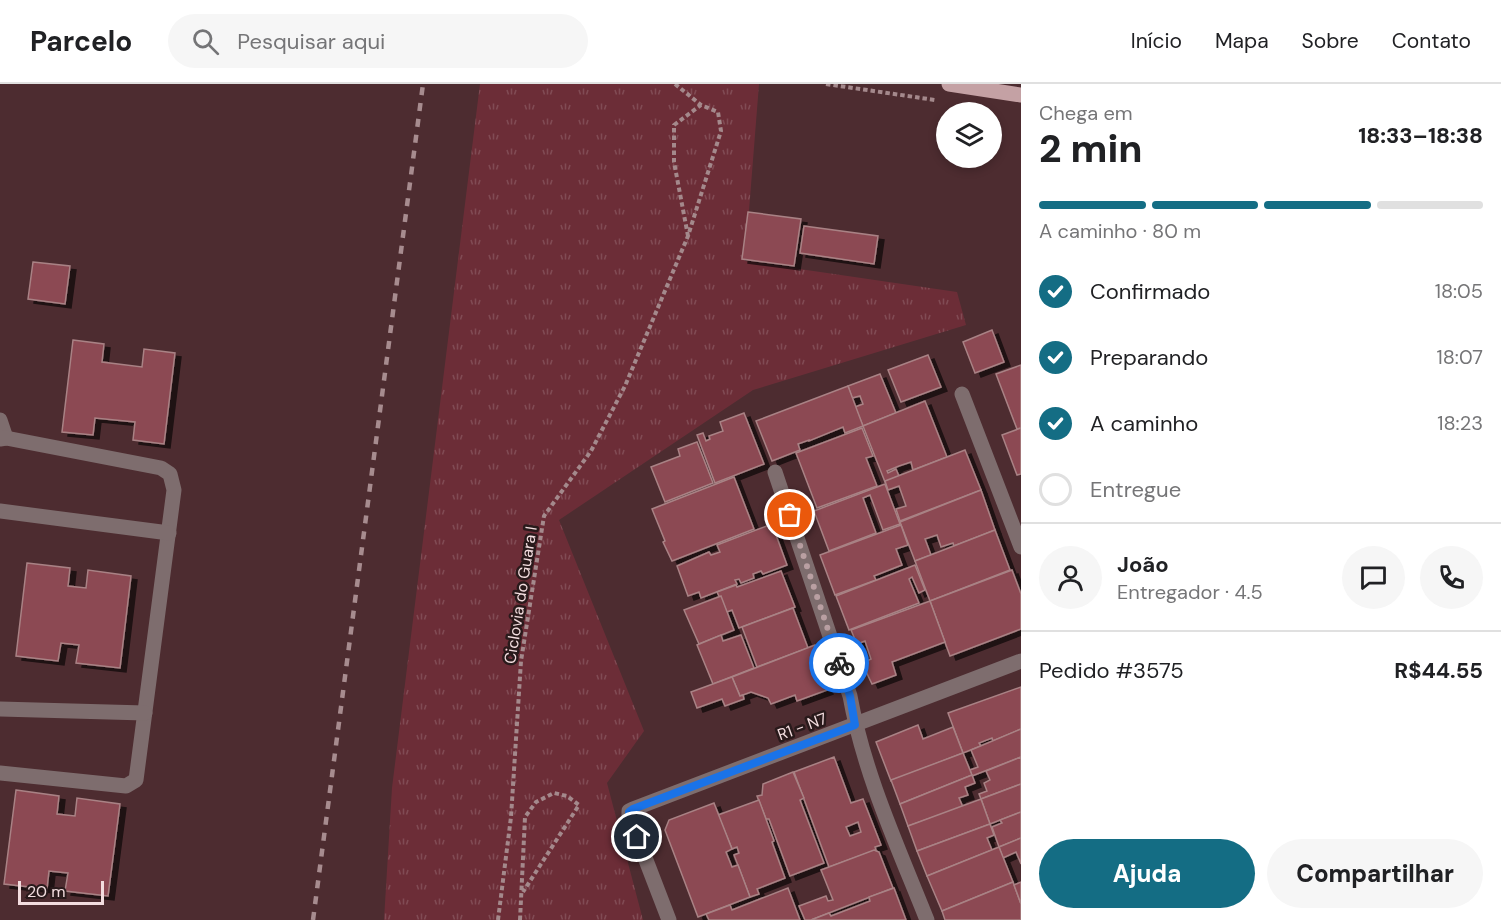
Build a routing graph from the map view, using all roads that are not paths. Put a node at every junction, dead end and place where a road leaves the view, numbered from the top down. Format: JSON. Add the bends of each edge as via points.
{"nodes":[{"id":1,"x":949,"y":84,"type":"edge"},
{"id":2,"x":1021,"y":95,"type":"edge"},
{"id":3,"x":962,"y":394,"type":"dead end"},
{"id":4,"x":0,"y":420,"type":"edge"},
{"id":5,"x":3,"y":439,"type":"edge"},
{"id":6,"x":775,"y":472,"type":"dead end"},
{"id":7,"x":0,"y":511,"type":"edge"},
{"id":8,"x":169,"y":533,"type":"junction"},
{"id":9,"x":1021,"y":548,"type":"edge"},
{"id":10,"x":1021,"y":661,"type":"edge"},
{"id":11,"x":0,"y":709,"type":"edge"},
{"id":12,"x":145,"y":713,"type":"junction"},
{"id":13,"x":855,"y":725,"type":"junction"},
{"id":14,"x":0,"y":773,"type":"edge"},
{"id":15,"x":669,"y":920,"type":"edge"},
{"id":16,"x":927,"y":920,"type":"edge"}],
"edges":[{"from":1,"to":2,"type":"main road"},
{"from":3,"to":9,"type":"street"},
{"from":4,"to":5,"type":"street"},
{"from":5,"to":8,"type":"street","via":[[161,468],[170,474],[174,490]]},
{"from":6,"to":13,"type":"street","via":[[850,696]]},
{"from":7,"to":8,"type":"street"},
{"from":8,"to":12,"type":"street"},
{"from":10,"to":13,"type":"street","name":"R1 - N7"},
{"from":11,"to":12,"type":"street"},
{"from":12,"to":14,"type":"street","via":[[138,773],[126,786]]},
{"from":13,"to":15,"type":"street","name":"R1 - N7","via":[[629,812]]},
{"from":13,"to":16,"type":"street","via":[[870,775]]}]}
